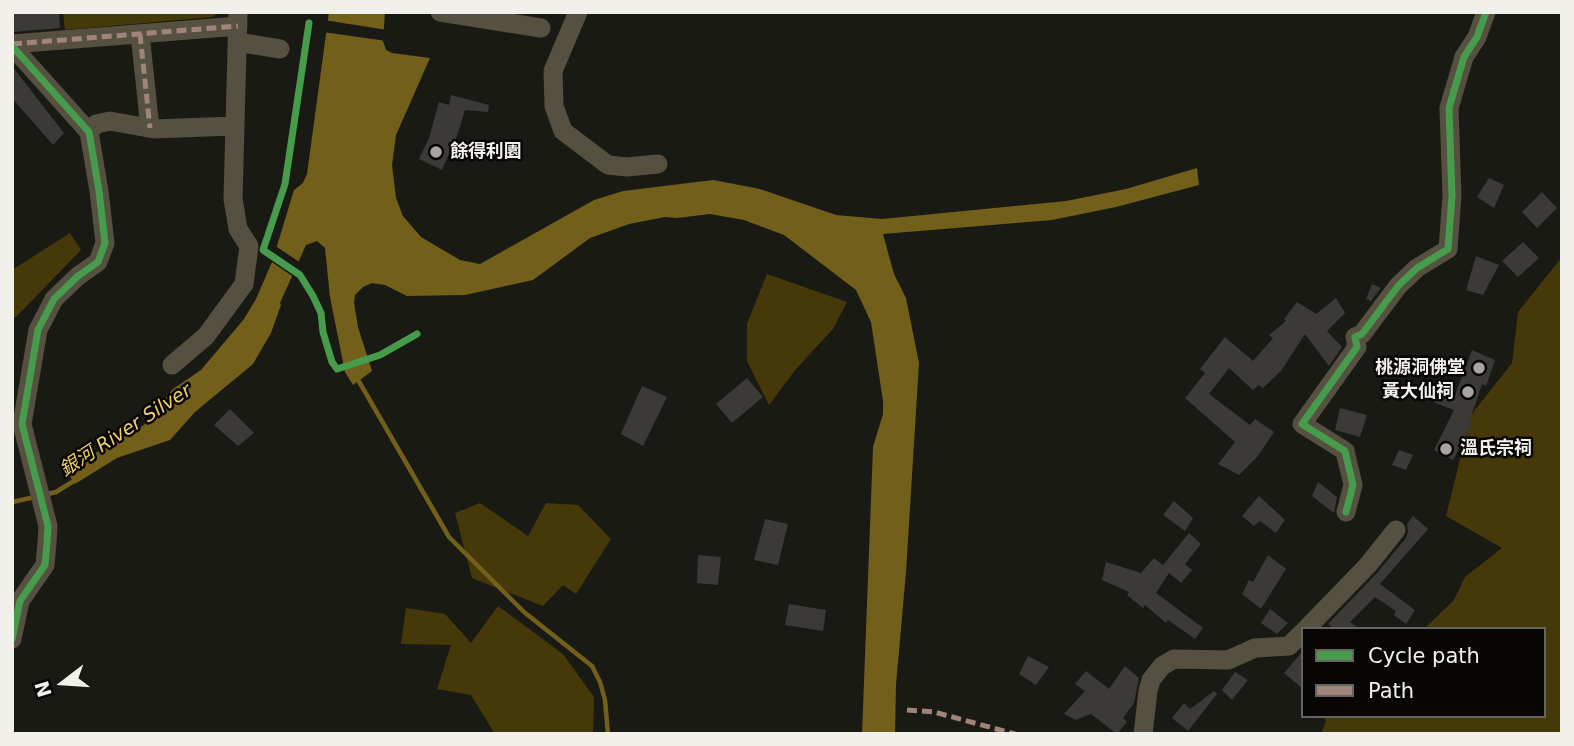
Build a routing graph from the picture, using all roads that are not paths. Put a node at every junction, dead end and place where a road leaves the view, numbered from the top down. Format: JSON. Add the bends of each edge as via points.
{"nodes":[{"id":1,"x":440,"y":12,"type":"edge"},
{"id":2,"x":578,"y":12,"type":"edge"},
{"id":3,"x":1486,"y":12,"type":"edge"},
{"id":4,"x":238,"y":26,"type":"edge"},
{"id":5,"x":541,"y":28,"type":"dead end"},
{"id":6,"x":140,"y":34,"type":"junction"},
{"id":7,"x":12,"y":45,"type":"edge"},
{"id":8,"x":281,"y":49,"type":"dead end"},
{"id":9,"x":233,"y":126,"type":"junction"},
{"id":10,"x":149,"y":128,"type":"junction"},
{"id":11,"x":89,"y":132,"type":"junction"},
{"id":12,"x":658,"y":164,"type":"dead end"},
{"id":13,"x":172,"y":365,"type":"dead end"},
{"id":14,"x":1346,"y":512,"type":"dead end"},
{"id":15,"x":1396,"y":530,"type":"dead end"},
{"id":16,"x":1307,"y":627,"type":"edge"},
{"id":17,"x":1301,"y":633,"type":"edge"},
{"id":18,"x":12,"y":639,"type":"edge"},
{"id":19,"x":1143,"y":734,"type":"edge"}],
"edges":[{"from":1,"to":5,"type":"street"},
{"from":2,"to":12,"type":"street","via":[[553,71],[554,106],[562,131],[608,165]]},
{"from":3,"to":14,"type":"street","via":[[1464,58],[1449,108],[1452,196],[1448,249],[1417,268],[1362,334],[1354,337],[1357,347],[1302,424],[1345,451],[1353,485]]},
{"from":4,"to":6,"type":"street"},
{"from":4,"to":8,"type":"street"},
{"from":4,"to":9,"type":"street"},
{"from":6,"to":7,"type":"street"},
{"from":6,"to":10,"type":"street"},
{"from":7,"to":11,"type":"street"},
{"from":9,"to":10,"type":"street"},
{"from":9,"to":13,"type":"street","via":[[233,199],[238,229],[257,248],[244,284],[206,336]]},
{"from":10,"to":11,"type":"street","via":[[110,121],[96,124]]},
{"from":11,"to":18,"type":"street","via":[[104,248],[98,262],[54,299],[37,330],[22,424],[48,526],[46,565],[20,601]]},
{"from":15,"to":16,"type":"street"},
{"from":17,"to":19,"type":"street","via":[[1289,646],[1255,648],[1228,660],[1174,659],[1162,666],[1147,691]]}]}
